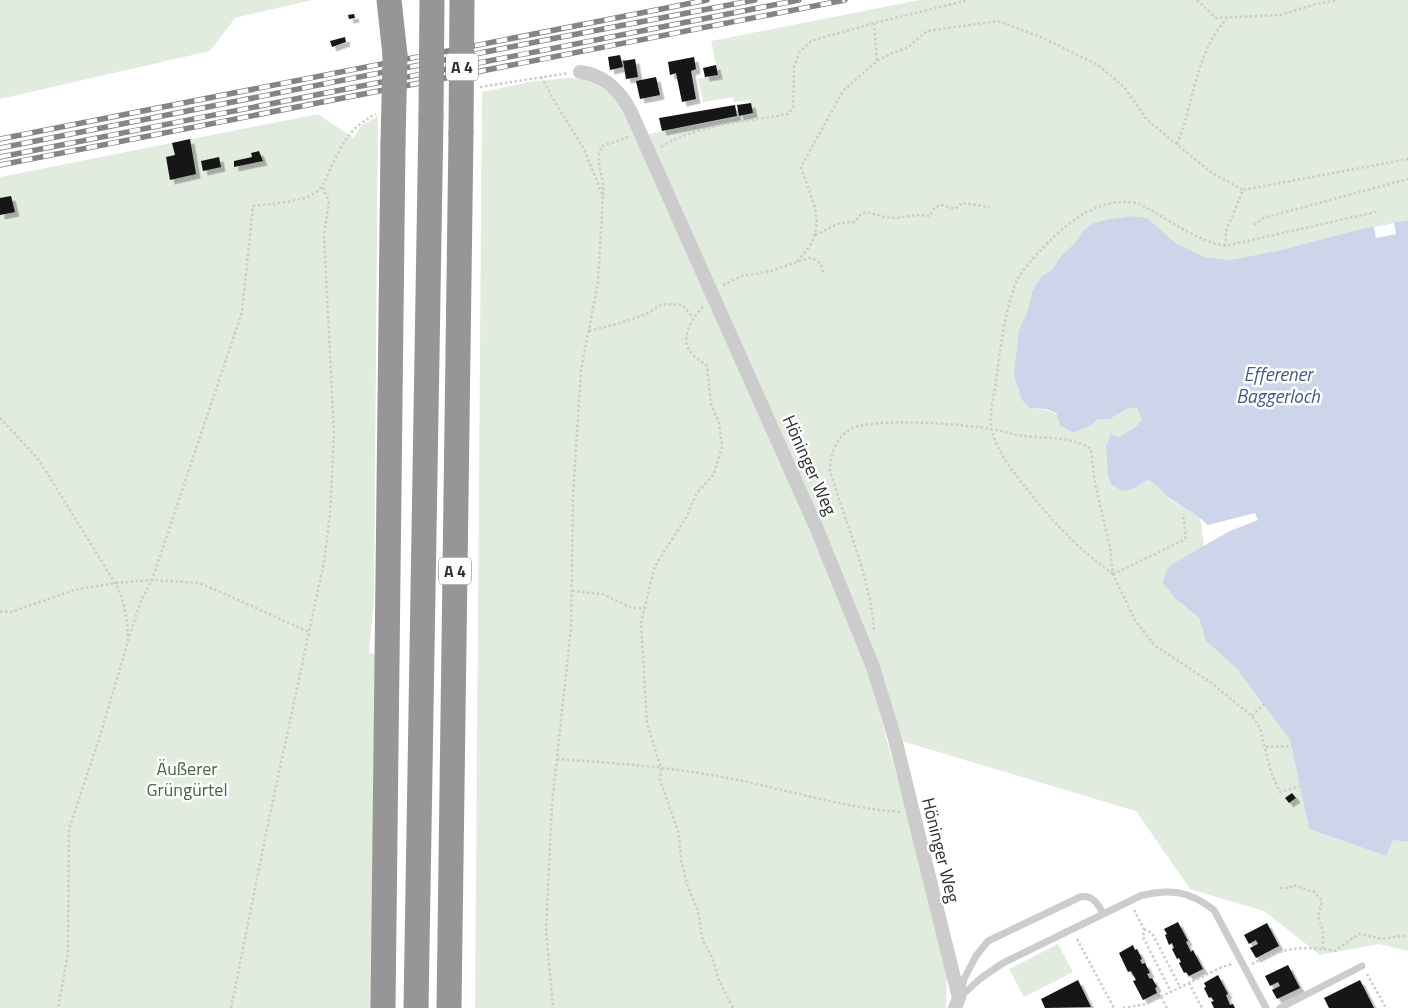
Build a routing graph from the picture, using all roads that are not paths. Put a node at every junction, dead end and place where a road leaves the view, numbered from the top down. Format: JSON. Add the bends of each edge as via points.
{"nodes":[{"id":1,"x":389,"y":0,"type":"edge"},
{"id":2,"x":396,"y":0,"type":"edge"},
{"id":3,"x":432,"y":0,"type":"edge"},
{"id":4,"x":462,"y":0,"type":"edge"},
{"id":5,"x":395,"y":56,"type":"junction"},
{"id":6,"x":580,"y":72,"type":"road end"},
{"id":7,"x":388,"y":601,"type":"junction"},
{"id":8,"x":418,"y":893,"type":"junction"},
{"id":9,"x":1104,"y":913,"type":"junction"},
{"id":10,"x":1362,"y":966,"type":"road end"},
{"id":11,"x":957,"y":1003,"type":"edge"},
{"id":12,"x":1291,"y":1006,"type":"edge"},
{"id":13,"x":384,"y":1008,"type":"edge"},
{"id":14,"x":416,"y":1008,"type":"edge"},
{"id":15,"x":449,"y":1008,"type":"edge"},
{"id":16,"x":1266,"y":1008,"type":"edge"},
{"id":17,"x":1280,"y":1008,"type":"edge"}],
"edges":[{"from":1,"to":5,"type":"highway"},
{"from":2,"to":5,"type":"highway"},
{"from":3,"to":8,"type":"highway","number":"A 4","bridge":true},
{"from":4,"to":15,"type":"highway","number":"A 4","bridge":true},
{"from":5,"to":7,"type":"highway","bridge":true},
{"from":6,"to":11,"type":"street","name":"Höninger Weg","via":[[600,77],[617,90],[640,132],[816,527],[874,667]]},
{"from":7,"to":8,"type":"highway"},
{"from":7,"to":13,"type":"highway"},
{"from":8,"to":14,"type":"highway","number":"A 4"},
{"from":9,"to":11,"type":"lane","via":[[998,966]]},
{"from":9,"to":11,"type":"lane","via":[[1091,897],[1080,897],[988,941],[964,979]]},
{"from":9,"to":16,"type":"lane","via":[[1156,892],[1189,894],[1201,900],[1214,910]]},
{"from":10,"to":12,"type":"lane"},
{"from":12,"to":17,"type":"lane"}]}
